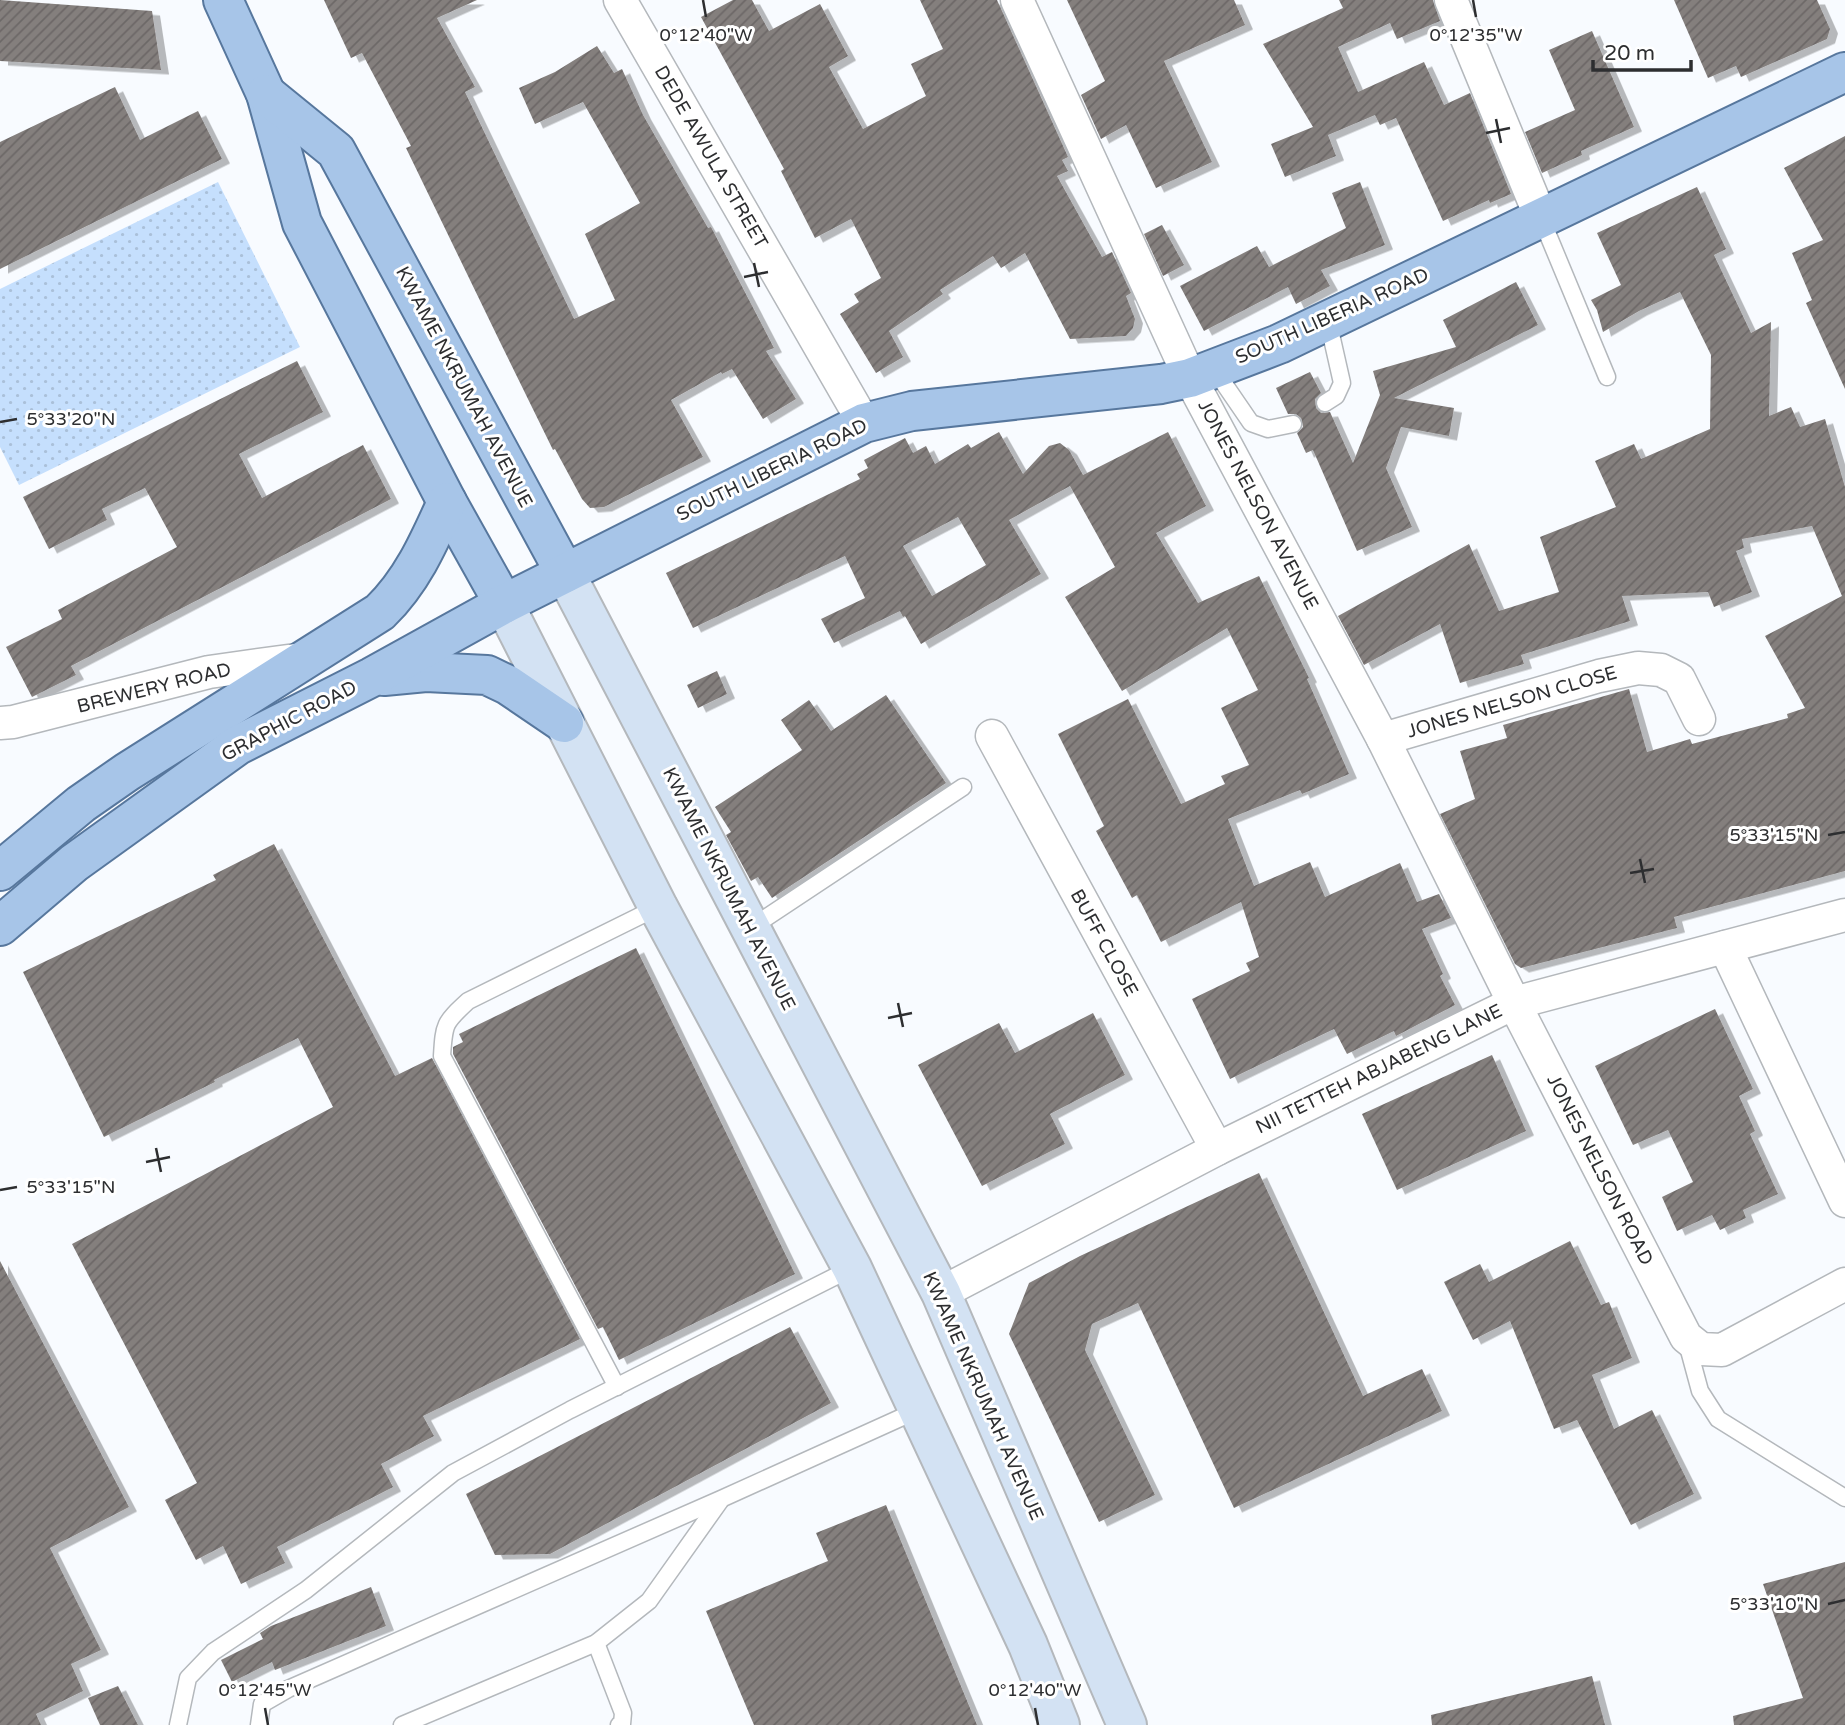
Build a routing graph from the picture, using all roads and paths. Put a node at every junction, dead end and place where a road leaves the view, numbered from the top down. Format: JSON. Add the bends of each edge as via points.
{"nodes":[{"id":1,"x":223,"y":0,"type":"edge"},
{"id":2,"x":620,"y":0,"type":"edge"},
{"id":3,"x":1017,"y":0,"type":"edge"},
{"id":4,"x":1451,"y":0,"type":"edge"},
{"id":5,"x":1845,"y":72,"type":"edge"},
{"id":6,"x":266,"y":94,"type":"junction"},
{"id":7,"x":1541,"y":218,"type":"junction"},
{"id":8,"x":1328,"y":321,"type":"junction"},
{"id":9,"x":1202,"y":373,"type":"junction"},
{"id":10,"x":1607,"y":377,"type":"dead end"},
{"id":11,"x":1325,"y":402,"type":"dead end"},
{"id":12,"x":864,"y":423,"type":"junction"},
{"id":13,"x":1293,"y":424,"type":"dead end"},
{"id":14,"x":447,"y":502,"type":"junction"},
{"id":15,"x":565,"y":573,"type":"junction"},
{"id":16,"x":504,"y":604,"type":"junction"},
{"id":17,"x":310,"y":658,"type":"junction"},
{"id":18,"x":372,"y":677,"type":"junction"},
{"id":19,"x":1699,"y":719,"type":"dead end"},
{"id":20,"x":0,"y":723,"type":"edge"},
{"id":21,"x":564,"y":723,"type":"junction"},
{"id":22,"x":992,"y":736,"type":"dead end"},
{"id":23,"x":1383,"y":739,"type":"junction"},
{"id":24,"x":963,"y":787,"type":"dead end"},
{"id":25,"x":0,"y":871,"type":"edge"},
{"id":26,"x":658,"y":907,"type":"junction"},
{"id":27,"x":1845,"y":915,"type":"edge"},
{"id":28,"x":0,"y":926,"type":"edge"},
{"id":29,"x":750,"y":929,"type":"junction"},
{"id":30,"x":1725,"y":947,"type":"junction"},
{"id":31,"x":1514,"y":1003,"type":"junction"},
{"id":32,"x":1217,"y":1149,"type":"junction"},
{"id":33,"x":1845,"y":1201,"type":"edge"},
{"id":34,"x":852,"y":1268,"type":"junction"},
{"id":35,"x":1845,"y":1284,"type":"edge"},
{"id":36,"x":940,"y":1293,"type":"junction"},
{"id":37,"x":1686,"y":1337,"type":"junction"},
{"id":38,"x":617,"y":1387,"type":"junction"},
{"id":39,"x":918,"y":1409,"type":"junction"},
{"id":40,"x":1845,"y":1498,"type":"edge"},
{"id":41,"x":721,"y":1499,"type":"junction"},
{"id":42,"x":596,"y":1643,"type":"junction"},
{"id":43,"x":178,"y":1725,"type":"edge"},
{"id":44,"x":259,"y":1725,"type":"edge"},
{"id":45,"x":402,"y":1725,"type":"edge"},
{"id":46,"x":619,"y":1725,"type":"edge"},
{"id":47,"x":1060,"y":1725,"type":"edge"},
{"id":48,"x":1127,"y":1725,"type":"edge"}],
"edges":[{"from":1,"to":6,"type":"main road","name":"KWAME NKRUMAH AVENUE"},
{"from":2,"to":12,"type":"street","name":"DEDE AWULA STREET"},
{"from":3,"to":9,"type":"street","name":"JONES NELSON AVENUE"},
{"from":4,"to":7,"type":"street"},
{"from":5,"to":7,"type":"main road","name":"SOUTH LIBERIA ROAD"},
{"from":6,"to":14,"type":"main road","name":"KWAME NKRUMAH AVENUE","via":[[302,223]]},
{"from":6,"to":15,"type":"main road","name":"KWAME NKRUMAH AVENUE","via":[[337,151]]},
{"from":7,"to":8,"type":"main road","name":"SOUTH LIBERIA ROAD"},
{"from":7,"to":10,"type":"lane"},
{"from":8,"to":9,"type":"main road","name":"SOUTH LIBERIA ROAD"},
{"from":8,"to":11,"type":"lane","via":[[1342,383],[1336,397]]},
{"from":9,"to":12,"type":"main road","name":"SOUTH LIBERIA ROAD","via":[[1161,384],[912,411]]},
{"from":9,"to":13,"type":"lane","via":[[1251,423],[1268,429]]},
{"from":9,"to":23,"type":"street","name":"JONES NELSON AVENUE"},
{"from":12,"to":15,"type":"main road","name":"SOUTH LIBERIA ROAD"},
{"from":14,"to":16,"type":"main road","name":"KWAME NKRUMAH AVENUE"},
{"from":14,"to":17,"type":"main road","name":"GRAPHIC ROAD","via":[[422,558],[397,596]]},
{"from":15,"to":16,"type":"main road","name":"GRAPHIC ROAD"},
{"from":15,"to":29,"type":"main road","name":"KWAME NKRUMAH AVENUE"},
{"from":16,"to":18,"type":"main road","name":"GRAPHIC ROAD"},
{"from":16,"to":21,"type":"main road","name":"KWAME NKRUMAH AVENUE"},
{"from":17,"to":20,"type":"street","name":"BREWERY ROAD","via":[[209,671]]},
{"from":17,"to":25,"type":"main road","name":"GRAPHIC ROAD","via":[[127,772]]},
{"from":18,"to":21,"type":"main road","via":[[426,672],[487,676]]},
{"from":18,"to":28,"type":"main road","name":"GRAPHIC ROAD","via":[[239,745],[74,863]]},
{"from":19,"to":23,"type":"street","name":"JONES NELSON CLOSE","via":[[1679,680],[1661,670],[1638,667]]},
{"from":21,"to":26,"type":"main road","name":"KWAME NKRUMAH AVENUE"},
{"from":22,"to":32,"type":"street","name":"BUFF CLOSE"},
{"from":23,"to":31,"type":"street","name":"JONES NELSON AVENUE"},
{"from":24,"to":29,"type":"lane"},
{"from":26,"to":34,"type":"main road","name":"KWAME NKRUMAH AVENUE"},
{"from":26,"to":38,"type":"lane","via":[[468,1001],[447,1020],[443,1033],[442,1056]]},
{"from":27,"to":30,"type":"street","name":"NII TETTEH ABJABENG LANE"},
{"from":29,"to":36,"type":"main road","name":"KWAME NKRUMAH AVENUE"},
{"from":30,"to":31,"type":"street","name":"NII TETTEH ABJABENG LANE"},
{"from":30,"to":33,"type":"street"},
{"from":31,"to":32,"type":"street","name":"NII TETTEH ABJABENG LANE"},
{"from":31,"to":37,"type":"street","name":"JONES NELSON ROAD"},
{"from":32,"to":36,"type":"street","name":"NII TETTEH ABJABENG LANE"},
{"from":34,"to":38,"type":"lane"},
{"from":34,"to":39,"type":"main road","name":"KWAME NKRUMAH AVENUE"},
{"from":35,"to":37,"type":"street","via":[[1722,1350],[1701,1349]]},
{"from":36,"to":48,"type":"main road","name":"KWAME NKRUMAH AVENUE"},
{"from":37,"to":40,"type":"lane","via":[[1700,1391],[1718,1419]]},
{"from":38,"to":43,"type":"lane","via":[[453,1473],[306,1590],[213,1652],[188,1678]]},
{"from":39,"to":41,"type":"lane"},
{"from":39,"to":47,"type":"main road","name":"KWAME NKRUMAH AVENUE"},
{"from":41,"to":42,"type":"lane","via":[[649,1601]]},
{"from":41,"to":44,"type":"lane","via":[[288,1689],[262,1704]]},
{"from":42,"to":45,"type":"lane"},
{"from":42,"to":46,"type":"lane","via":[[623,1713]]}]}
